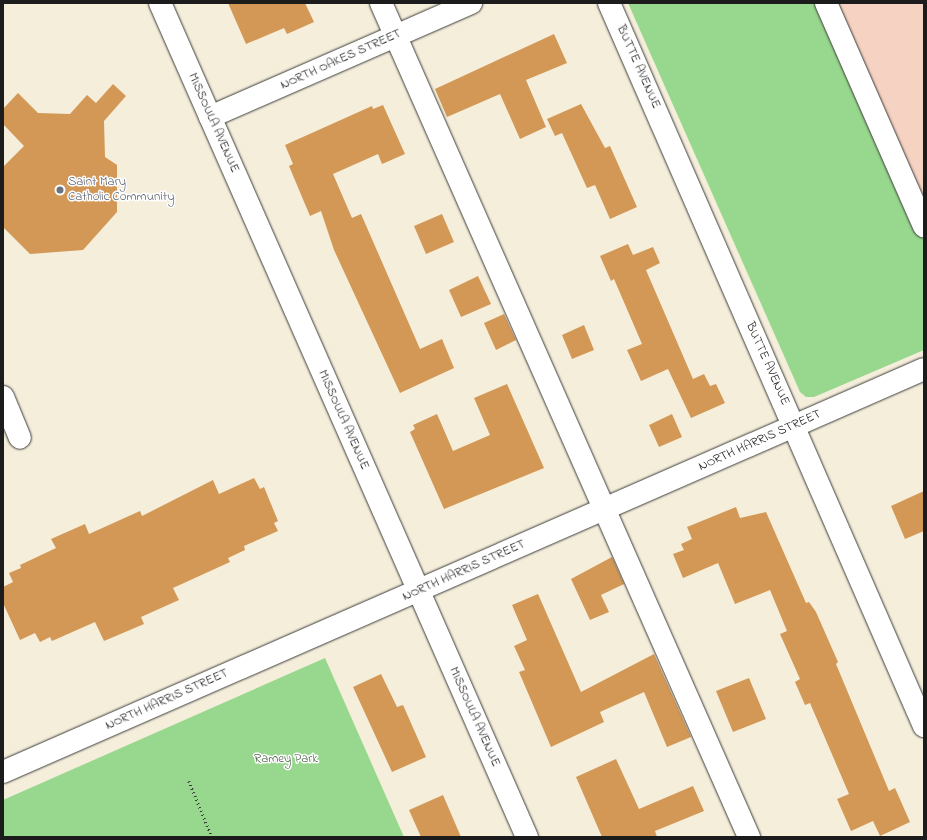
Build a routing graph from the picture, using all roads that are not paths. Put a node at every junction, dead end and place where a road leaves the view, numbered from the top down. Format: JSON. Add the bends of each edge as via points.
{"nodes":[{"id":1,"x":160,"y":3,"type":"edge"},
{"id":2,"x":381,"y":3,"type":"edge"},
{"id":3,"x":471,"y":3,"type":"edge"},
{"id":4,"x":610,"y":3,"type":"edge"},
{"id":5,"x":826,"y":3,"type":"edge"},
{"id":6,"x":396,"y":36,"type":"junction"},
{"id":7,"x":210,"y":117,"type":"junction"},
{"id":8,"x":924,"y":226,"type":"edge"},
{"id":9,"x":924,"y":369,"type":"edge"},
{"id":10,"x":3,"y":397,"type":"edge"},
{"id":11,"x":794,"y":426,"type":"junction"},
{"id":12,"x":20,"y":438,"type":"dead end"},
{"id":13,"x":605,"y":509,"type":"junction"},
{"id":14,"x":418,"y":591,"type":"junction"},
{"id":15,"x":924,"y":726,"type":"edge"},
{"id":16,"x":3,"y":772,"type":"edge"},
{"id":17,"x":527,"y":837,"type":"edge"},
{"id":18,"x":750,"y":837,"type":"edge"}],
"edges":[{"from":1,"to":7,"type":"street","name":"MISSOULA AVENUE"},
{"from":2,"to":6,"type":"street"},
{"from":3,"to":6,"type":"street","name":"NORTH OAKES STREET"},
{"from":4,"to":11,"type":"street","name":"BUTTE AVENUE"},
{"from":5,"to":8,"type":"street"},
{"from":6,"to":7,"type":"street","name":"NORTH OAKES STREET"},
{"from":6,"to":13,"type":"street"},
{"from":7,"to":14,"type":"street","name":"MISSOULA AVENUE"},
{"from":9,"to":11,"type":"street","name":"NORTH HARRIS STREET"},
{"from":10,"to":12,"type":"street"},
{"from":11,"to":13,"type":"street","name":"NORTH HARRIS STREET"},
{"from":11,"to":15,"type":"street","name":"BUTTE AVENUE"},
{"from":13,"to":14,"type":"street","name":"NORTH HARRIS STREET"},
{"from":13,"to":18,"type":"street"},
{"from":14,"to":16,"type":"street","name":"NORTH HARRIS STREET"},
{"from":14,"to":17,"type":"street","name":"MISSOULA AVENUE"}]}
